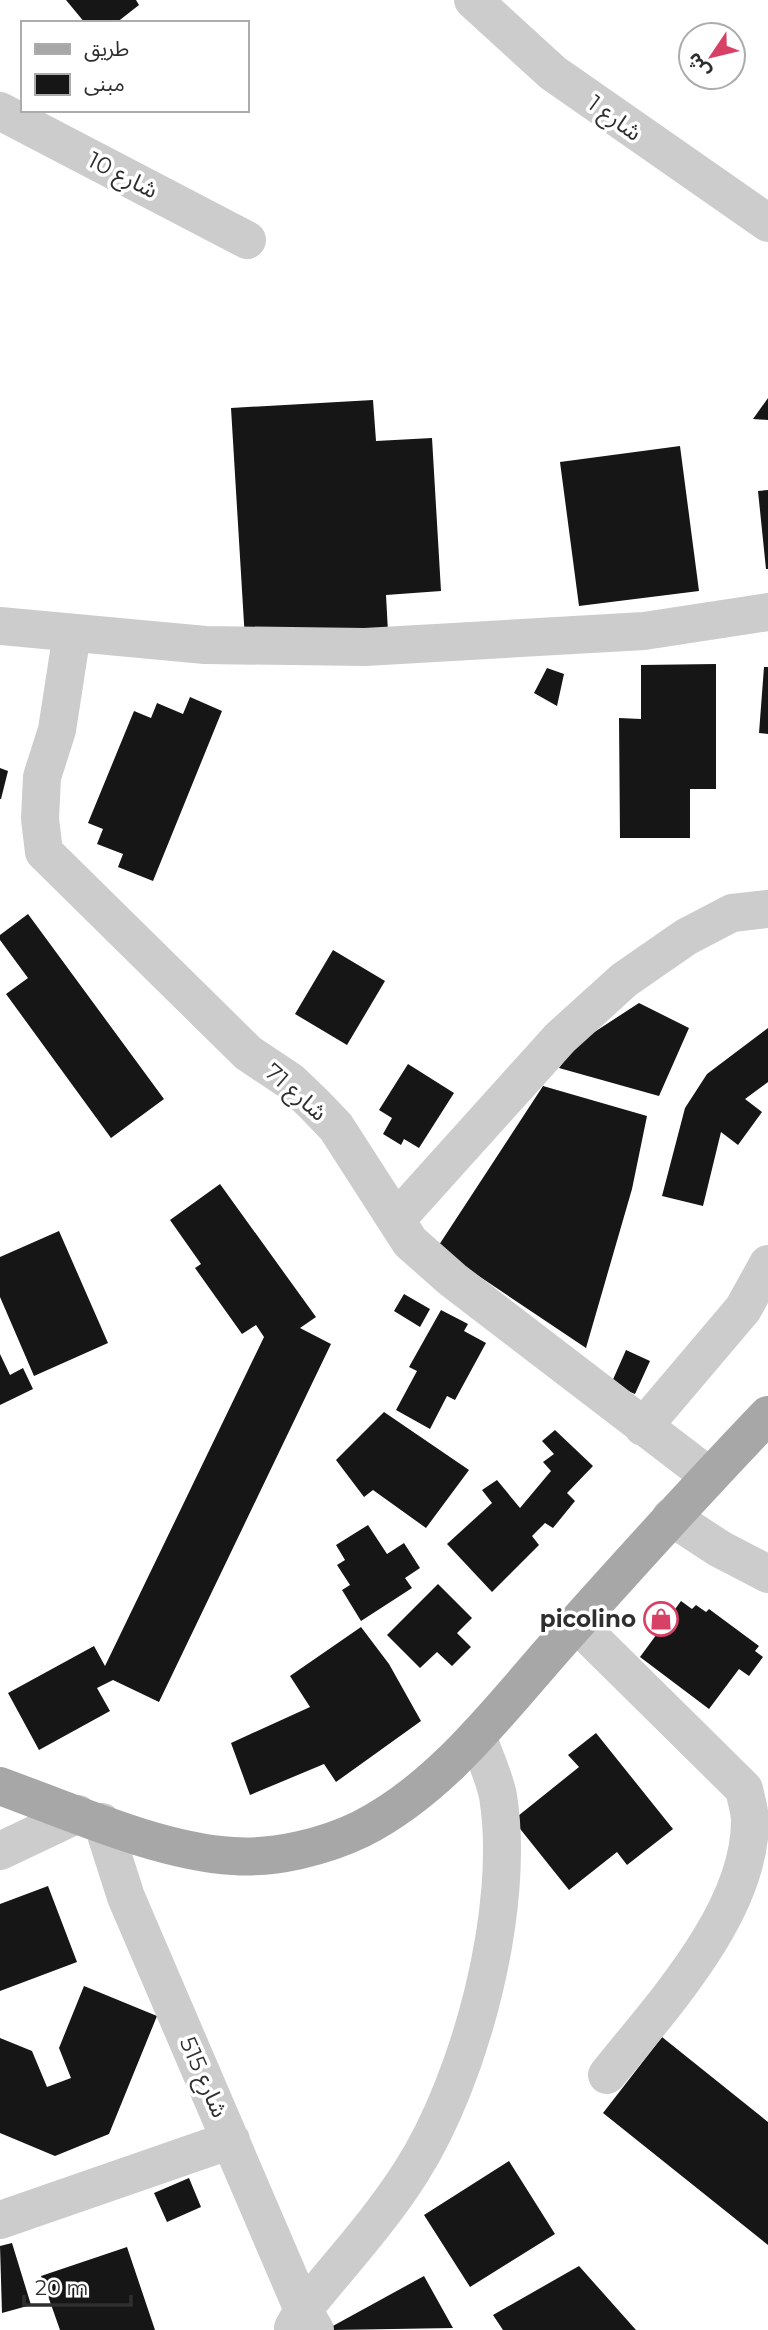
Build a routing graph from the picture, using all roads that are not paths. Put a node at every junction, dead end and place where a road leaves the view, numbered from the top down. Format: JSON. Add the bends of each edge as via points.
{"nodes":[{"id":1,"x":473,"y":0,"type":"edge"},
{"id":2,"x":0,"y":111,"type":"edge"},
{"id":3,"x":768,"y":223,"type":"edge"},
{"id":4,"x":247,"y":240,"type":"dead end"},
{"id":5,"x":768,"y":612,"type":"edge"},
{"id":6,"x":0,"y":626,"type":"edge"},
{"id":7,"x":72,"y":633,"type":"junction"},
{"id":8,"x":768,"y":909,"type":"edge"},
{"id":9,"x":396,"y":1220,"type":"junction"},
{"id":10,"x":768,"y":1264,"type":"edge"},
{"id":11,"x":768,"y":1415,"type":"edge"},
{"id":12,"x":643,"y":1427,"type":"junction"},
{"id":13,"x":709,"y":1476,"type":"junction"},
{"id":14,"x":671,"y":1517,"type":"junction"},
{"id":15,"x":768,"y":1574,"type":"edge"},
{"id":16,"x":576,"y":1624,"type":"junction"},
{"id":17,"x":477,"y":1736,"type":"junction"},
{"id":18,"x":0,"y":1786,"type":"edge"},
{"id":19,"x":90,"y":1818,"type":"junction"},
{"id":20,"x":0,"y":1851,"type":"edge"},
{"id":21,"x":607,"y":2075,"type":"dead end"},
{"id":22,"x":231,"y":2140,"type":"junction"},
{"id":23,"x":0,"y":2220,"type":"edge"},
{"id":24,"x":304,"y":2323,"type":"edge"}],
"edges":[{"from":1,"to":3,"type":"street","name":"شارع 1","via":[[553,73]]},
{"from":2,"to":4,"type":"street","name":"شارع 10"},
{"from":5,"to":7,"type":"street","via":[[644,631],[365,647],[205,646]]},
{"from":6,"to":7,"type":"street"},
{"from":7,"to":9,"type":"street","name":"شارع 71","via":[[57,730],[42,777],[44,852],[248,1053],[290,1081],[314,1104],[335,1127]]},
{"from":8,"to":9,"type":"street","via":[[732,913],[686,937],[624,980],[560,1038]]},
{"from":9,"to":12,"type":"street","name":"شارع 71","via":[[410,1242],[453,1280]]},
{"from":10,"to":12,"type":"street","via":[[743,1309]]},
{"from":11,"to":13,"type":"main road"},
{"from":12,"to":13,"type":"street","name":"شارع 71"},
{"from":13,"to":14,"type":"main road"},
{"from":14,"to":15,"type":"street"},
{"from":14,"to":16,"type":"main road"},
{"from":16,"to":17,"type":"main road"},
{"from":16,"to":21,"type":"street","via":[[744,1789],[750,1820],[740,1880],[698,1960]]},
{"from":17,"to":19,"type":"main road","via":[[414,1793],[361,1829],[299,1850],[233,1856],[169,1844]]},
{"from":17,"to":24,"type":"street","via":[[498,1795],[502,1864],[497,1926],[473,2025],[445,2109],[411,2172]]},
{"from":18,"to":19,"type":"main road"},
{"from":19,"to":20,"type":"street"},
{"from":19,"to":22,"type":"street","name":"شارع 515"},
{"from":22,"to":23,"type":"street"},
{"from":22,"to":24,"type":"street","name":"شارع 515"}]}
